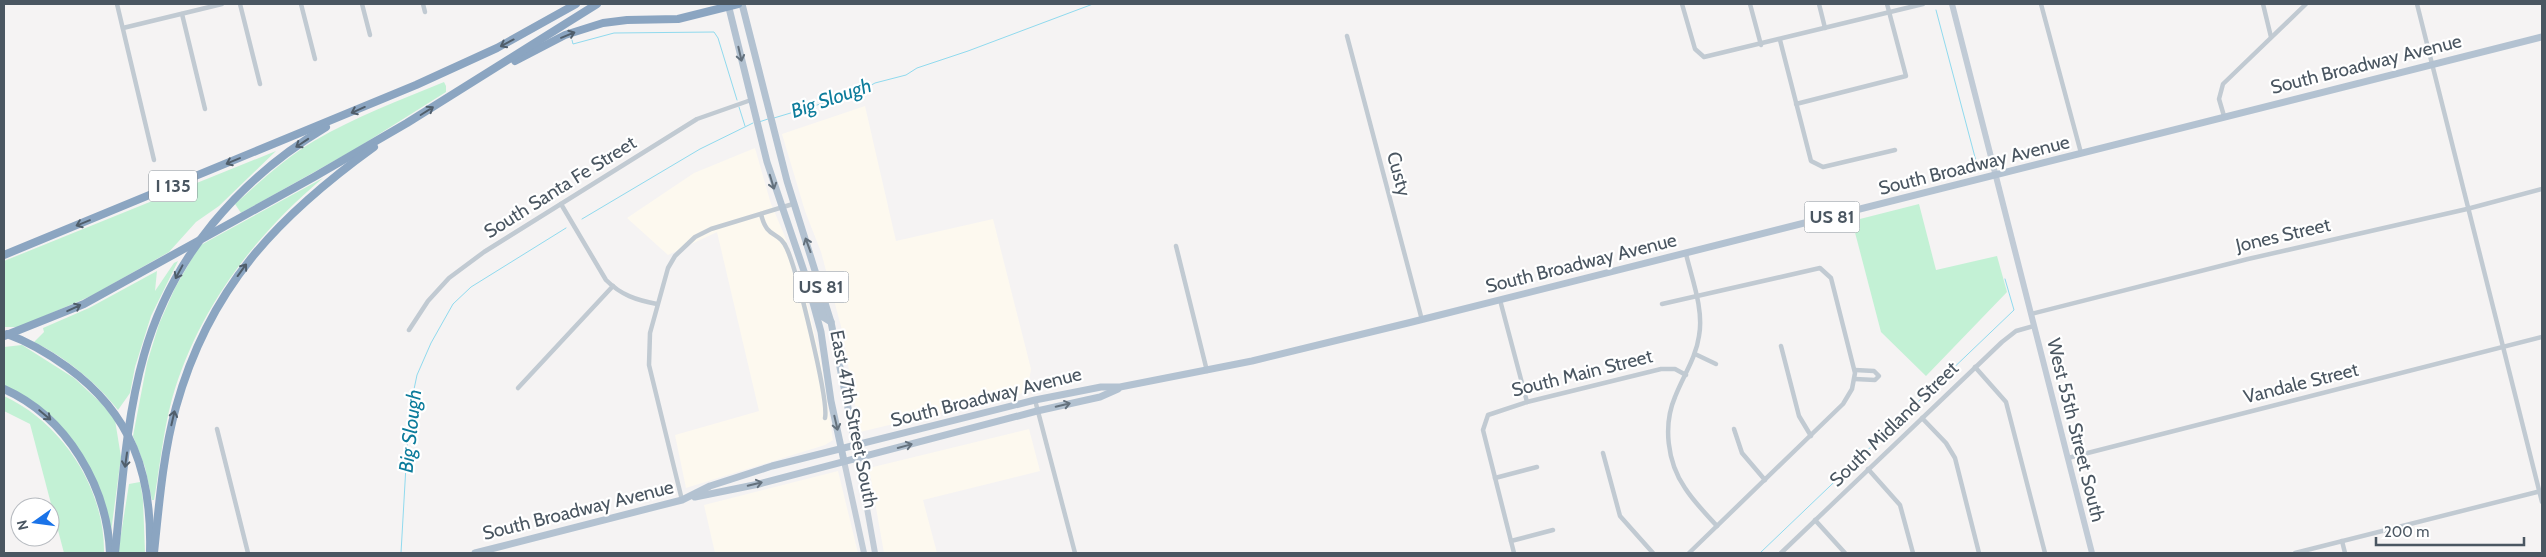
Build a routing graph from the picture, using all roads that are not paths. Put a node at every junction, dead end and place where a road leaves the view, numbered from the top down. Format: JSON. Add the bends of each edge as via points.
{"nodes":[{"id":1,"x":117,"y":4,"type":"edge"},
{"id":2,"x":222,"y":4,"type":"edge"},
{"id":3,"x":240,"y":4,"type":"edge"},
{"id":4,"x":301,"y":4,"type":"edge"},
{"id":5,"x":362,"y":4,"type":"edge"},
{"id":6,"x":423,"y":4,"type":"edge"},
{"id":7,"x":571,"y":4,"type":"edge"},
{"id":8,"x":576,"y":4,"type":"edge"},
{"id":9,"x":597,"y":4,"type":"edge"},
{"id":10,"x":740,"y":4,"type":"edge"},
{"id":11,"x":1682,"y":4,"type":"edge"},
{"id":12,"x":1750,"y":4,"type":"edge"},
{"id":13,"x":1818,"y":4,"type":"edge"},
{"id":14,"x":1887,"y":4,"type":"edge"},
{"id":15,"x":1923,"y":4,"type":"edge"},
{"id":16,"x":1952,"y":4,"type":"edge"},
{"id":17,"x":2041,"y":4,"type":"edge"},
{"id":18,"x":2263,"y":4,"type":"edge"},
{"id":19,"x":2306,"y":4,"type":"edge"},
{"id":20,"x":2417,"y":4,"type":"edge"},
{"id":21,"x":728,"y":5,"type":"edge"},
{"id":22,"x":425,"y":12,"type":"dead end"},
{"id":23,"x":1890,"y":12,"type":"junction"},
{"id":24,"x":182,"y":14,"type":"junction"},
{"id":25,"x":549,"y":20,"type":"junction"},
{"id":26,"x":123,"y":28,"type":"junction"},
{"id":27,"x":1825,"y":28,"type":"junction"},
{"id":28,"x":370,"y":35,"type":"dead end"},
{"id":29,"x":1347,"y":36,"type":"dead end"},
{"id":30,"x":2271,"y":37,"type":"junction"},
{"id":31,"x":2542,"y":37,"type":"edge"},
{"id":32,"x":1780,"y":40,"type":"junction"},
{"id":33,"x":1761,"y":44,"type":"junction"},
{"id":34,"x":315,"y":60,"type":"dead end"},
{"id":35,"x":2432,"y":65,"type":"junction"},
{"id":36,"x":260,"y":84,"type":"dead end"},
{"id":37,"x":447,"y":98,"type":"junction"},
{"id":38,"x":751,"y":100,"type":"junction"},
{"id":39,"x":1796,"y":104,"type":"junction"},
{"id":40,"x":205,"y":109,"type":"dead end"},
{"id":41,"x":2224,"y":116,"type":"junction"},
{"id":42,"x":343,"y":117,"type":"junction"},
{"id":43,"x":407,"y":123,"type":"junction"},
{"id":44,"x":1895,"y":150,"type":"dead end"},
{"id":45,"x":2082,"y":155,"type":"junction"},
{"id":46,"x":154,"y":160,"type":"dead end"},
{"id":47,"x":1998,"y":176,"type":"junction"},
{"id":48,"x":2542,"y":188,"type":"edge"},
{"id":49,"x":561,"y":204,"type":"junction"},
{"id":50,"x":793,"y":204,"type":"junction"},
{"id":51,"x":781,"y":208,"type":"junction"},
{"id":52,"x":2467,"y":209,"type":"junction"},
{"id":53,"x":761,"y":214,"type":"junction"},
{"id":54,"x":1176,"y":246,"type":"dead end"},
{"id":55,"x":1686,"y":254,"type":"junction"},
{"id":56,"x":4,"y":256,"type":"edge"},
{"id":57,"x":806,"y":277,"type":"junction"},
{"id":58,"x":613,"y":286,"type":"junction"},
{"id":59,"x":1695,"y":296,"type":"junction"},
{"id":60,"x":1500,"y":300,"type":"junction"},
{"id":61,"x":657,"y":304,"type":"junction"},
{"id":62,"x":1662,"y":304,"type":"dead end"},
{"id":63,"x":2031,"y":314,"type":"junction"},
{"id":64,"x":1422,"y":320,"type":"junction"},
{"id":65,"x":831,"y":322,"type":"junction"},
{"id":66,"x":2034,"y":326,"type":"junction"},
{"id":67,"x":409,"y":330,"type":"dead end"},
{"id":68,"x":821,"y":332,"type":"junction"},
{"id":69,"x":4,"y":334,"type":"edge"},
{"id":70,"x":810,"y":334,"type":"junction"},
{"id":71,"x":2542,"y":337,"type":"edge"},
{"id":72,"x":1781,"y":346,"type":"dead end"},
{"id":73,"x":2503,"y":347,"type":"junction"},
{"id":74,"x":1695,"y":354,"type":"junction"},
{"id":75,"x":1716,"y":364,"type":"dead end"},
{"id":76,"x":1976,"y":367,"type":"junction"},
{"id":77,"x":1854,"y":370,"type":"junction"},
{"id":78,"x":1207,"y":371,"type":"junction"},
{"id":79,"x":1686,"y":375,"type":"junction"},
{"id":80,"x":842,"y":379,"type":"junction"},
{"id":81,"x":1855,"y":379,"type":"junction"},
{"id":82,"x":518,"y":388,"type":"dead end"},
{"id":83,"x":1120,"y":388,"type":"junction"},
{"id":84,"x":4,"y":389,"type":"edge"},
{"id":85,"x":1035,"y":400,"type":"junction"},
{"id":86,"x":1527,"y":402,"type":"junction"},
{"id":87,"x":1038,"y":411,"type":"junction"},
{"id":88,"x":825,"y":418,"type":"dead end"},
{"id":89,"x":1922,"y":418,"type":"junction"},
{"id":90,"x":217,"y":429,"type":"dead end"},
{"id":91,"x":1734,"y":429,"type":"dead end"},
{"id":92,"x":1811,"y":436,"type":"junction"},
{"id":93,"x":856,"y":446,"type":"junction"},
{"id":94,"x":842,"y":450,"type":"junction"},
{"id":95,"x":1603,"y":453,"type":"dead end"},
{"id":96,"x":858,"y":458,"type":"junction"},
{"id":97,"x":2068,"y":458,"type":"junction"},
{"id":98,"x":844,"y":461,"type":"junction"},
{"id":99,"x":1537,"y":466,"type":"dead end"},
{"id":100,"x":1868,"y":469,"type":"junction"},
{"id":101,"x":1495,"y":478,"type":"junction"},
{"id":102,"x":1765,"y":480,"type":"junction"},
{"id":103,"x":2541,"y":491,"type":"edge"},
{"id":104,"x":686,"y":499,"type":"junction"},
{"id":105,"x":2542,"y":502,"type":"edge"},
{"id":106,"x":1815,"y":520,"type":"junction"},
{"id":107,"x":1717,"y":526,"type":"junction"},
{"id":108,"x":1554,"y":530,"type":"dead end"},
{"id":109,"x":1511,"y":541,"type":"junction"},
{"id":110,"x":2342,"y":541,"type":"junction"},
{"id":111,"x":110,"y":553,"type":"edge"},
{"id":112,"x":115,"y":553,"type":"edge"},
{"id":113,"x":150,"y":553,"type":"edge"},
{"id":114,"x":154,"y":553,"type":"edge"},
{"id":115,"x":248,"y":553,"type":"edge"},
{"id":116,"x":475,"y":553,"type":"edge"},
{"id":117,"x":864,"y":553,"type":"edge"},
{"id":118,"x":875,"y":553,"type":"edge"},
{"id":119,"x":1075,"y":553,"type":"edge"},
{"id":120,"x":1514,"y":553,"type":"edge"},
{"id":121,"x":1653,"y":553,"type":"edge"},
{"id":122,"x":1689,"y":553,"type":"edge"},
{"id":123,"x":1781,"y":553,"type":"edge"},
{"id":124,"x":1845,"y":553,"type":"edge"},
{"id":125,"x":1913,"y":553,"type":"edge"},
{"id":126,"x":1979,"y":553,"type":"edge"},
{"id":127,"x":2045,"y":553,"type":"edge"},
{"id":128,"x":2092,"y":553,"type":"edge"},
{"id":129,"x":2295,"y":553,"type":"edge"},
{"id":130,"x":2345,"y":553,"type":"edge"}],
"edges":[{"from":1,"to":26,"type":"street"},
{"from":2,"to":24,"type":"street"},
{"from":3,"to":36,"type":"street"},
{"from":4,"to":34,"type":"street"},
{"from":5,"to":28,"type":"street"},
{"from":6,"to":22,"type":"street"},
{"from":7,"to":25,"type":"highway"},
{"from":8,"to":25,"type":"highway","number":"I 135"},
{"from":9,"to":37,"type":"highway"},
{"from":10,"to":21,"type":"highway","number":"US 81"},
{"from":10,"to":50,"type":"main road","name":"East 47th Street South","number":"US 81"},
{"from":11,"to":33,"type":"street","via":[[1700,56]]},
{"from":12,"to":33,"type":"street"},
{"from":13,"to":27,"type":"street"},
{"from":14,"to":23,"type":"street"},
{"from":15,"to":23,"type":"street"},
{"from":16,"to":47,"type":"street","name":"West 55th Street South"},
{"from":17,"to":45,"type":"street"},
{"from":18,"to":30,"type":"street"},
{"from":19,"to":30,"type":"street"},
{"from":20,"to":35,"type":"street"},
{"from":37,"to":21,"type":"highway","number":"US 81","one_way":true,"via":[[542,46],[579,30],[627,20],[678,19]]},
{"from":21,"to":38,"type":"main road","name":"East 47th Street South","one_way":true},
{"from":23,"to":27,"type":"street"},
{"from":23,"to":39,"type":"street","via":[[1906,76]]},
{"from":24,"to":26,"type":"street"},
{"from":24,"to":40,"type":"street"},
{"from":25,"to":42,"type":"highway","number":"I 135","one_way":true,"via":[[497,48]]},
{"from":26,"to":46,"type":"street"},
{"from":27,"to":32,"type":"street"},
{"from":29,"to":64,"type":"street","name":"Custy"},
{"from":30,"to":41,"type":"street","via":[[2223,84],[2219,99]]},
{"from":31,"to":35,"type":"main road","name":"South Broadway Avenue","number":"US 81"},
{"from":32,"to":33,"type":"street"},
{"from":32,"to":39,"type":"street"},
{"from":35,"to":41,"type":"main road","name":"South Broadway Avenue","number":"US 81"},
{"from":35,"to":52,"type":"street"},
{"from":43,"to":37,"type":"highway","one_way":true},
{"from":38,"to":49,"type":"street","name":"South Santa Fe Street","via":[[698,119]]},
{"from":38,"to":51,"type":"main road","name":"East 47th Street South","one_way":true},
{"from":39,"to":44,"type":"street","via":[[1808,152],[1815,164],[1828,166]]},
{"from":41,"to":45,"type":"main road","name":"South Broadway Avenue","number":"US 81"},
{"from":42,"to":56,"type":"highway","number":"I 135","one_way":true},
{"from":42,"to":112,"type":"highway","one_way":true,"via":[[289,151],[254,179],[222,210],[181,267],[154,326],[136,388]]},
{"from":69,"to":43,"type":"highway","one_way":true,"via":[[84,304]]},
{"from":114,"to":43,"type":"highway","one_way":true,"via":[[176,407],[196,349],[220,300],[252,255],[292,211]]},
{"from":45,"to":47,"type":"main road","name":"South Broadway Avenue","number":"US 81"},
{"from":47,"to":55,"type":"main road","name":"South Broadway Avenue","number":"US 81"},
{"from":47,"to":63,"type":"street","name":"West 55th Street South"},
{"from":48,"to":52,"type":"street","name":"Jones Street"},
{"from":49,"to":58,"type":"street","via":[[606,280]]},
{"from":49,"to":67,"type":"street","name":"South Santa Fe Street","via":[[449,278],[428,301]]},
{"from":50,"to":51,"type":"street"},
{"from":65,"to":50,"type":"main road","name":"East 47th Street South","number":"US 81","one_way":true},
{"from":51,"to":53,"type":"street"},
{"from":51,"to":57,"type":"main road","name":"East 47th Street South"},
{"from":52,"to":63,"type":"street","name":"Jones Street","via":[[2299,246]]},
{"from":52,"to":73,"type":"street"},
{"from":53,"to":61,"type":"street","via":[[711,229],[686,244],[668,268]]},
{"from":53,"to":70,"type":"street","via":[[766,230],[786,246]]},
{"from":54,"to":78,"type":"street"},
{"from":55,"to":59,"type":"street"},
{"from":55,"to":60,"type":"main road","name":"South Broadway Avenue","number":"US 81"},
{"from":57,"to":65,"type":"main road","via":[[814,284],[824,317]]},
{"from":57,"to":68,"type":"main road","name":"East 47th Street South"},
{"from":58,"to":61,"type":"street","via":[[627,296]]},
{"from":58,"to":82,"type":"street"},
{"from":59,"to":62,"type":"street"},
{"from":59,"to":74,"type":"street","via":[[1701,324]]},
{"from":59,"to":77,"type":"street","via":[[1821,269],[1831,278]]},
{"from":60,"to":64,"type":"main road","name":"South Broadway Avenue","number":"US 81"},
{"from":60,"to":86,"type":"street"},
{"from":61,"to":104,"type":"street","via":[[649,338],[649,365]]},
{"from":63,"to":66,"type":"street","name":"West 55th Street South"},
{"from":64,"to":78,"type":"main road","name":"South Broadway Avenue","number":"US 81"},
{"from":65,"to":80,"type":"main road","name":"East 47th Street South","number":"US 81"},
{"from":66,"to":76,"type":"street","name":"South Midland Street","via":[[2010,335]]},
{"from":66,"to":97,"type":"street","name":"West 55th Street South"},
{"from":68,"to":70,"type":"street"},
{"from":68,"to":80,"type":"main road","via":[[829,334],[836,368]]},
{"from":68,"to":94,"type":"main road","name":"East 47th Street South","one_way":true},
{"from":69,"to":113,"type":"highway","via":[[55,358],[90,385],[118,416],[135,451],[148,500]]},
{"from":70,"to":88,"type":"street"},
{"from":71,"to":73,"type":"street","name":"Vandale Street"},
{"from":72,"to":92,"type":"street","via":[[1799,416]]},
{"from":73,"to":97,"type":"street","name":"Vandale Street"},
{"from":73,"to":103,"type":"street"},
{"from":74,"to":75,"type":"street"},
{"from":74,"to":79,"type":"street"},
{"from":76,"to":89,"type":"street","name":"South Midland Street"},
{"from":76,"to":127,"type":"street","via":[[2006,402]]},
{"from":77,"to":81,"type":"street"},
{"from":77,"to":81,"type":"street","via":[[1874,371],[1879,376],[1874,380]]},
{"from":78,"to":83,"type":"main road","name":"South Broadway Avenue","number":"US 81"},
{"from":79,"to":86,"type":"street","name":"South Main Street","via":[[1664,368]]},
{"from":79,"to":107,"type":"street","via":[[1670,408],[1669,440],[1684,487]]},
{"from":80,"to":93,"type":"main road","name":"East 47th Street South","number":"US 81"},
{"from":81,"to":92,"type":"street","via":[[1843,404]]},
{"from":83,"to":85,"type":"main road","name":"South Broadway Avenue","number":"US 81","via":[[1101,387]]},
{"from":87,"to":83,"type":"main road","name":"South Broadway Avenue","number":"US 81","one_way":true,"via":[[1100,397]]},
{"from":84,"to":111,"type":"highway","one_way":true,"via":[[50,420],[78,453],[99,496]]},
{"from":85,"to":87,"type":"street"},
{"from":85,"to":93,"type":"main road","name":"South Broadway Avenue","number":"US 81"},
{"from":86,"to":101,"type":"street","name":"South Main Street","via":[[1492,412],[1486,417],[1483,430]]},
{"from":96,"to":87,"type":"main road","name":"South Broadway Avenue","number":"US 81","one_way":true},
{"from":87,"to":119,"type":"street"},
{"from":89,"to":100,"type":"street","name":"South Midland Street"},
{"from":89,"to":126,"type":"street","via":[[1946,443],[1955,458]]},
{"from":90,"to":115,"type":"street"},
{"from":91,"to":102,"type":"street","via":[[1742,452]]},
{"from":92,"to":102,"type":"street"},
{"from":93,"to":94,"type":"main road","name":"South Broadway Avenue"},
{"from":93,"to":96,"type":"main road","name":"East 47th Street South","number":"US 81"},
{"from":94,"to":98,"type":"main road","name":"East 47th Street South"},
{"from":94,"to":104,"type":"main road","name":"South Broadway Avenue","via":[[732,478]]},
{"from":95,"to":121,"type":"street","via":[[1620,516]]},
{"from":96,"to":98,"type":"main road","name":"South Broadway Avenue","number":"US 81"},
{"from":96,"to":118,"type":"street","name":"East 47th Street South"},
{"from":97,"to":128,"type":"street","name":"West 55th Street South"},
{"from":104,"to":98,"type":"main road","name":"South Broadway Avenue","one_way":true},
{"from":98,"to":117,"type":"street","name":"East 47th Street South"},
{"from":99,"to":101,"type":"street"},
{"from":100,"to":106,"type":"street","name":"South Midland Street"},
{"from":100,"to":125,"type":"street","via":[[1900,505]]},
{"from":101,"to":109,"type":"street"},
{"from":102,"to":107,"type":"street"},
{"from":103,"to":105,"type":"street"},
{"from":103,"to":110,"type":"street"},
{"from":104,"to":116,"type":"main road","name":"South Broadway Avenue"},
{"from":106,"to":123,"type":"street","name":"South Midland Street"},
{"from":106,"to":124,"type":"street"},
{"from":107,"to":122,"type":"street"},
{"from":108,"to":109,"type":"street"},
{"from":109,"to":120,"type":"street"},
{"from":110,"to":129,"type":"street"},
{"from":110,"to":130,"type":"street"}]}
